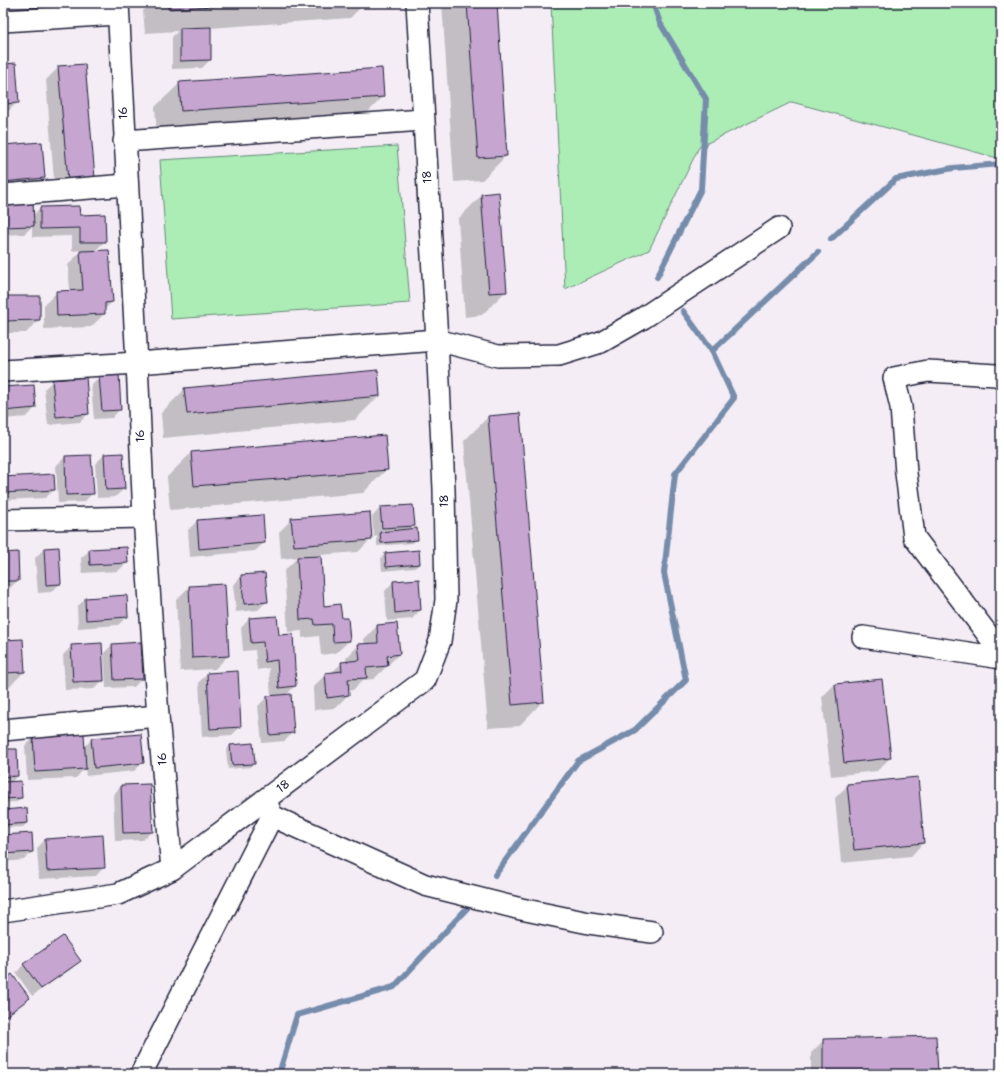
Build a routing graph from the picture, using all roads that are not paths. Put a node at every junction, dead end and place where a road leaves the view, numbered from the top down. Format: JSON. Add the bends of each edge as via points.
{"nodes":[{"id":1,"x":417,"y":3,"type":"edge"},
{"id":2,"x":118,"y":9,"type":"edge"},
{"id":3,"x":3,"y":21,"type":"edge"},
{"id":4,"x":424,"y":120,"type":"junction"},
{"id":5,"x":124,"y":141,"type":"junction"},
{"id":6,"x":127,"y":185,"type":"junction"},
{"id":7,"x":3,"y":195,"type":"edge"},
{"id":8,"x":780,"y":228,"type":"dead end"},
{"id":9,"x":437,"y":340,"type":"junction"},
{"id":10,"x":137,"y":363,"type":"junction"},
{"id":11,"x":3,"y":371,"type":"edge"},
{"id":12,"x":1001,"y":377,"type":"edge"},
{"id":13,"x":144,"y":516,"type":"junction"},
{"id":14,"x":3,"y":520,"type":"edge"},
{"id":15,"x":863,"y":637,"type":"dead end"},
{"id":16,"x":1001,"y":652,"type":"edge"},
{"id":17,"x":1001,"y":658,"type":"edge"},
{"id":18,"x":158,"y":716,"type":"junction"},
{"id":19,"x":3,"y":730,"type":"edge"},
{"id":20,"x":269,"y":808,"type":"junction"},
{"id":21,"x":172,"y":869,"type":"junction"},
{"id":22,"x":3,"y":911,"type":"edge"},
{"id":23,"x":652,"y":932,"type":"dead end"},
{"id":24,"x":141,"y":1074,"type":"edge"}],
"edges":[{"from":1,"to":4,"type":"street","name":"18"},
{"from":2,"to":3,"type":"street"},
{"from":2,"to":5,"type":"street","name":"16"},
{"from":4,"to":5,"type":"street"},
{"from":4,"to":9,"type":"street","name":"18"},
{"from":5,"to":6,"type":"street","name":"16"},
{"from":6,"to":7,"type":"street"},
{"from":6,"to":10,"type":"street","name":"16"},
{"from":8,"to":9,"type":"street","via":[[643,318],[601,342],[559,355],[498,356]]},
{"from":9,"to":10,"type":"street"},
{"from":9,"to":20,"type":"street","name":"18","via":[[446,600],[440,641],[425,680]]},
{"from":10,"to":11,"type":"street"},
{"from":10,"to":13,"type":"street","name":"16"},
{"from":12,"to":16,"type":"street","via":[[928,371],[894,378],[901,407],[914,537]]},
{"from":13,"to":14,"type":"street"},
{"from":13,"to":18,"type":"street","name":"16"},
{"from":15,"to":17,"type":"street"},
{"from":18,"to":19,"type":"street"},
{"from":18,"to":21,"type":"street","name":"16"},
{"from":20,"to":21,"type":"street","name":"18"},
{"from":20,"to":23,"type":"street","via":[[425,885],[588,923]]},
{"from":20,"to":24,"type":"street"},
{"from":21,"to":22,"type":"street","name":"18","via":[[118,894]]}]}
